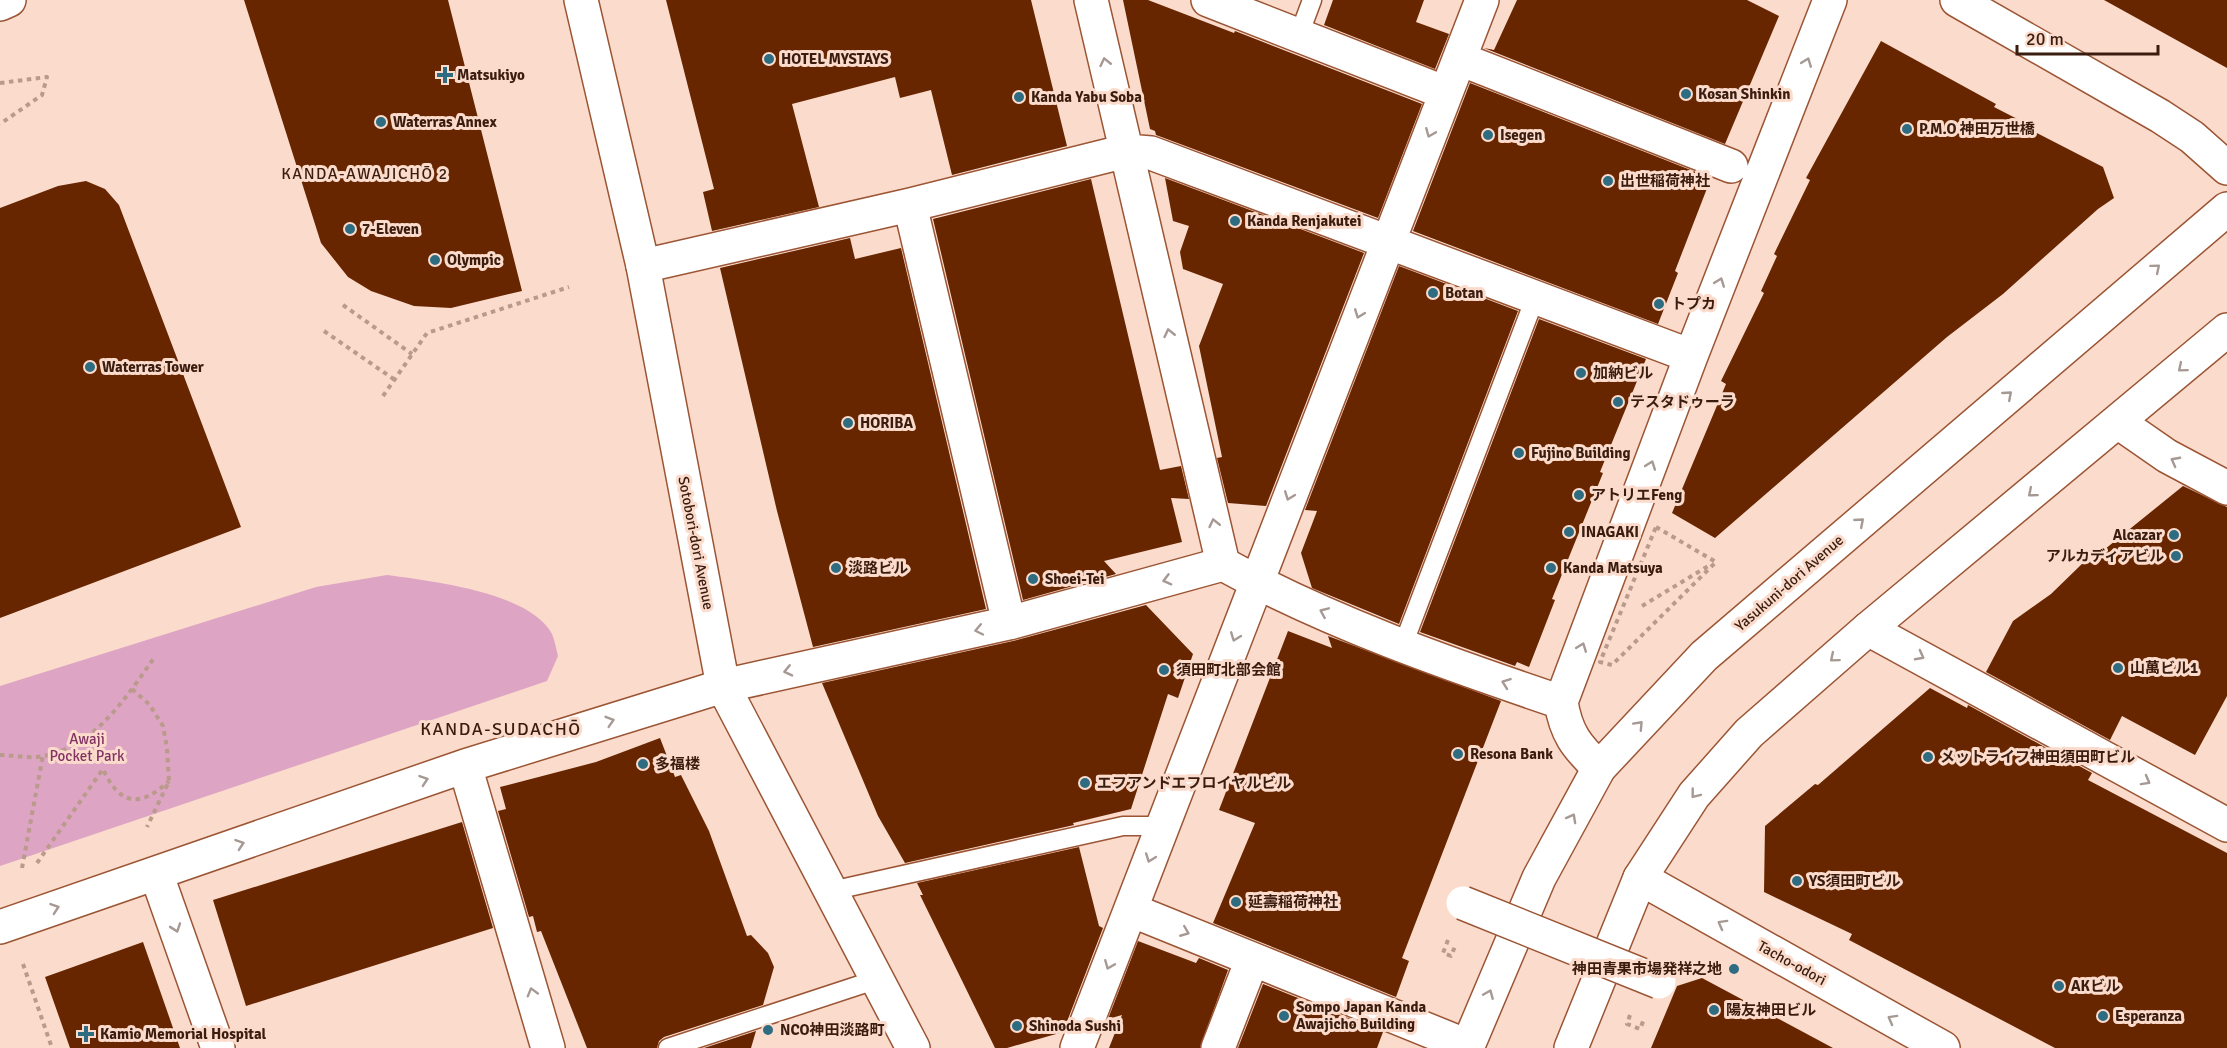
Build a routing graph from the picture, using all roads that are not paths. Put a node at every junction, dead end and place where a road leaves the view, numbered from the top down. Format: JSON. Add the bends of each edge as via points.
{"nodes":[{"id":1,"x":9,"y":0,"type":"edge"},
{"id":2,"x":581,"y":0,"type":"edge"},
{"id":3,"x":1091,"y":0,"type":"edge"},
{"id":4,"x":1208,"y":0,"type":"edge"},
{"id":5,"x":1312,"y":0,"type":"edge"},
{"id":6,"x":1482,"y":0,"type":"edge"},
{"id":7,"x":1830,"y":0,"type":"edge"},
{"id":8,"x":1957,"y":0,"type":"edge"},
{"id":9,"x":0,"y":4,"type":"edge"},
{"id":10,"x":1299,"y":35,"type":"junction"},
{"id":11,"x":1460,"y":59,"type":"junction"},
{"id":12,"x":1446,"y":93,"type":"junction"},
{"id":13,"x":1126,"y":151,"type":"junction"},
{"id":14,"x":1731,"y":166,"type":"dead end"},
{"id":15,"x":2227,"y":168,"type":"edge"},
{"id":16,"x":910,"y":205,"type":"junction"},
{"id":17,"x":2227,"y":209,"type":"edge"},
{"id":18,"x":1387,"y":241,"type":"junction"},
{"id":19,"x":643,"y":266,"type":"junction"},
{"id":20,"x":1535,"y":297,"type":"junction"},
{"id":21,"x":2227,"y":330,"type":"edge"},
{"id":22,"x":1691,"y":356,"type":"junction"},
{"id":23,"x":2118,"y":422,"type":"junction"},
{"id":24,"x":2227,"y":488,"type":"edge"},
{"id":25,"x":1224,"y":564,"type":"junction"},
{"id":26,"x":1256,"y":582,"type":"junction"},
{"id":27,"x":1009,"y":623,"type":"junction"},
{"id":28,"x":1868,"y":629,"type":"junction"},
{"id":29,"x":1403,"y":645,"type":"junction"},
{"id":30,"x":723,"y":686,"type":"junction"},
{"id":31,"x":1561,"y":702,"type":"junction"},
{"id":32,"x":465,"y":766,"type":"junction"},
{"id":33,"x":1599,"y":768,"type":"junction"},
{"id":34,"x":2227,"y":825,"type":"edge"},
{"id":35,"x":1162,"y":826,"type":"junction"},
{"id":36,"x":156,"y":873,"type":"junction"},
{"id":37,"x":1640,"y":878,"type":"junction"},
{"id":38,"x":831,"y":891,"type":"junction"},
{"id":39,"x":1463,"y":903,"type":"dead end"},
{"id":40,"x":1131,"y":910,"type":"junction"},
{"id":41,"x":0,"y":927,"type":"edge"},
{"id":42,"x":1252,"y":960,"type":"junction"},
{"id":43,"x":878,"y":979,"type":"junction"},
{"id":44,"x":1659,"y":982,"type":"dead end"},
{"id":45,"x":1467,"y":1047,"type":"edge"},
{"id":46,"x":218,"y":1048,"type":"edge"},
{"id":47,"x":548,"y":1048,"type":"edge"},
{"id":48,"x":668,"y":1048,"type":"edge"},
{"id":49,"x":913,"y":1048,"type":"edge"},
{"id":50,"x":1077,"y":1048,"type":"edge"},
{"id":51,"x":1218,"y":1048,"type":"edge"},
{"id":52,"x":1571,"y":1048,"type":"edge"},
{"id":53,"x":1943,"y":1048,"type":"edge"}],
"edges":[{"from":1,"to":9,"type":"street"},
{"from":2,"to":19,"type":"street","name":"Sotobori-dori Avenue"},
{"from":13,"to":3,"type":"street","one_way":true},
{"from":4,"to":10,"type":"street"},
{"from":5,"to":10,"type":"lane"},
{"from":6,"to":11,"type":"street"},
{"from":22,"to":7,"type":"street","one_way":true},
{"from":8,"to":15,"type":"street","via":[[2160,116],[2192,137]]},
{"from":10,"to":12,"type":"street"},
{"from":11,"to":12,"type":"street"},
{"from":11,"to":14,"type":"street"},
{"from":12,"to":18,"type":"street","one_way":true},
{"from":13,"to":16,"type":"street"},
{"from":13,"to":18,"type":"street","via":[[1151,153]]},
{"from":25,"to":13,"type":"street","one_way":true},
{"from":16,"to":19,"type":"street"},
{"from":16,"to":27,"type":"street"},
{"from":33,"to":17,"type":"street","name":"Yasukuni-dori Avenue","one_way":true,"via":[[1704,656]]},
{"from":18,"to":20,"type":"street"},
{"from":18,"to":26,"type":"street","one_way":true},
{"from":19,"to":30,"type":"street","name":"Sotobori-dori Avenue"},
{"from":20,"to":22,"type":"street"},
{"from":20,"to":29,"type":"lane"},
{"from":21,"to":23,"type":"street","one_way":true},
{"from":31,"to":22,"type":"street","one_way":true},
{"from":24,"to":23,"type":"street","one_way":true,"via":[[2167,456]]},
{"from":23,"to":28,"type":"street","one_way":true},
{"from":25,"to":26,"type":"street"},
{"from":25,"to":27,"type":"street","one_way":true},
{"from":29,"to":26,"type":"street","one_way":true},
{"from":26,"to":35,"type":"street","one_way":true},
{"from":27,"to":30,"type":"street","one_way":true},
{"from":28,"to":34,"type":"street","one_way":true},
{"from":28,"to":37,"type":"street","one_way":true,"via":[[1749,733],[1694,795]]},
{"from":31,"to":29,"type":"street","one_way":true},
{"from":32,"to":30,"type":"street","one_way":true},
{"from":30,"to":38,"type":"street","name":"Sotobori-dori Avenue"},
{"from":31,"to":33,"type":"street","via":[[1564,722],[1578,747]]},
{"from":36,"to":32,"type":"street","one_way":true},
{"from":47,"to":32,"type":"street","one_way":true},
{"from":45,"to":33,"type":"street","name":"Yasukuni-dori Avenue","one_way":true,"via":[[1539,878]]},
{"from":35,"to":38,"type":"lane","via":[[1123,826]]},
{"from":35,"to":40,"type":"street","one_way":true},
{"from":41,"to":36,"type":"street","one_way":true},
{"from":36,"to":46,"type":"street","one_way":true},
{"from":37,"to":52,"type":"street"},
{"from":53,"to":37,"type":"street","name":"Tacho-odori","one_way":true},
{"from":38,"to":43,"type":"street","name":"Sotobori-dori Avenue"},
{"from":39,"to":44,"type":"street","bridge":true},
{"from":40,"to":42,"type":"street","one_way":true},
{"from":40,"to":50,"type":"street","one_way":true},
{"from":42,"to":45,"type":"street"},
{"from":42,"to":51,"type":"street"},
{"from":43,"to":48,"type":"lane"},
{"from":43,"to":49,"type":"street","name":"Sotobori-dori Avenue"}]}
